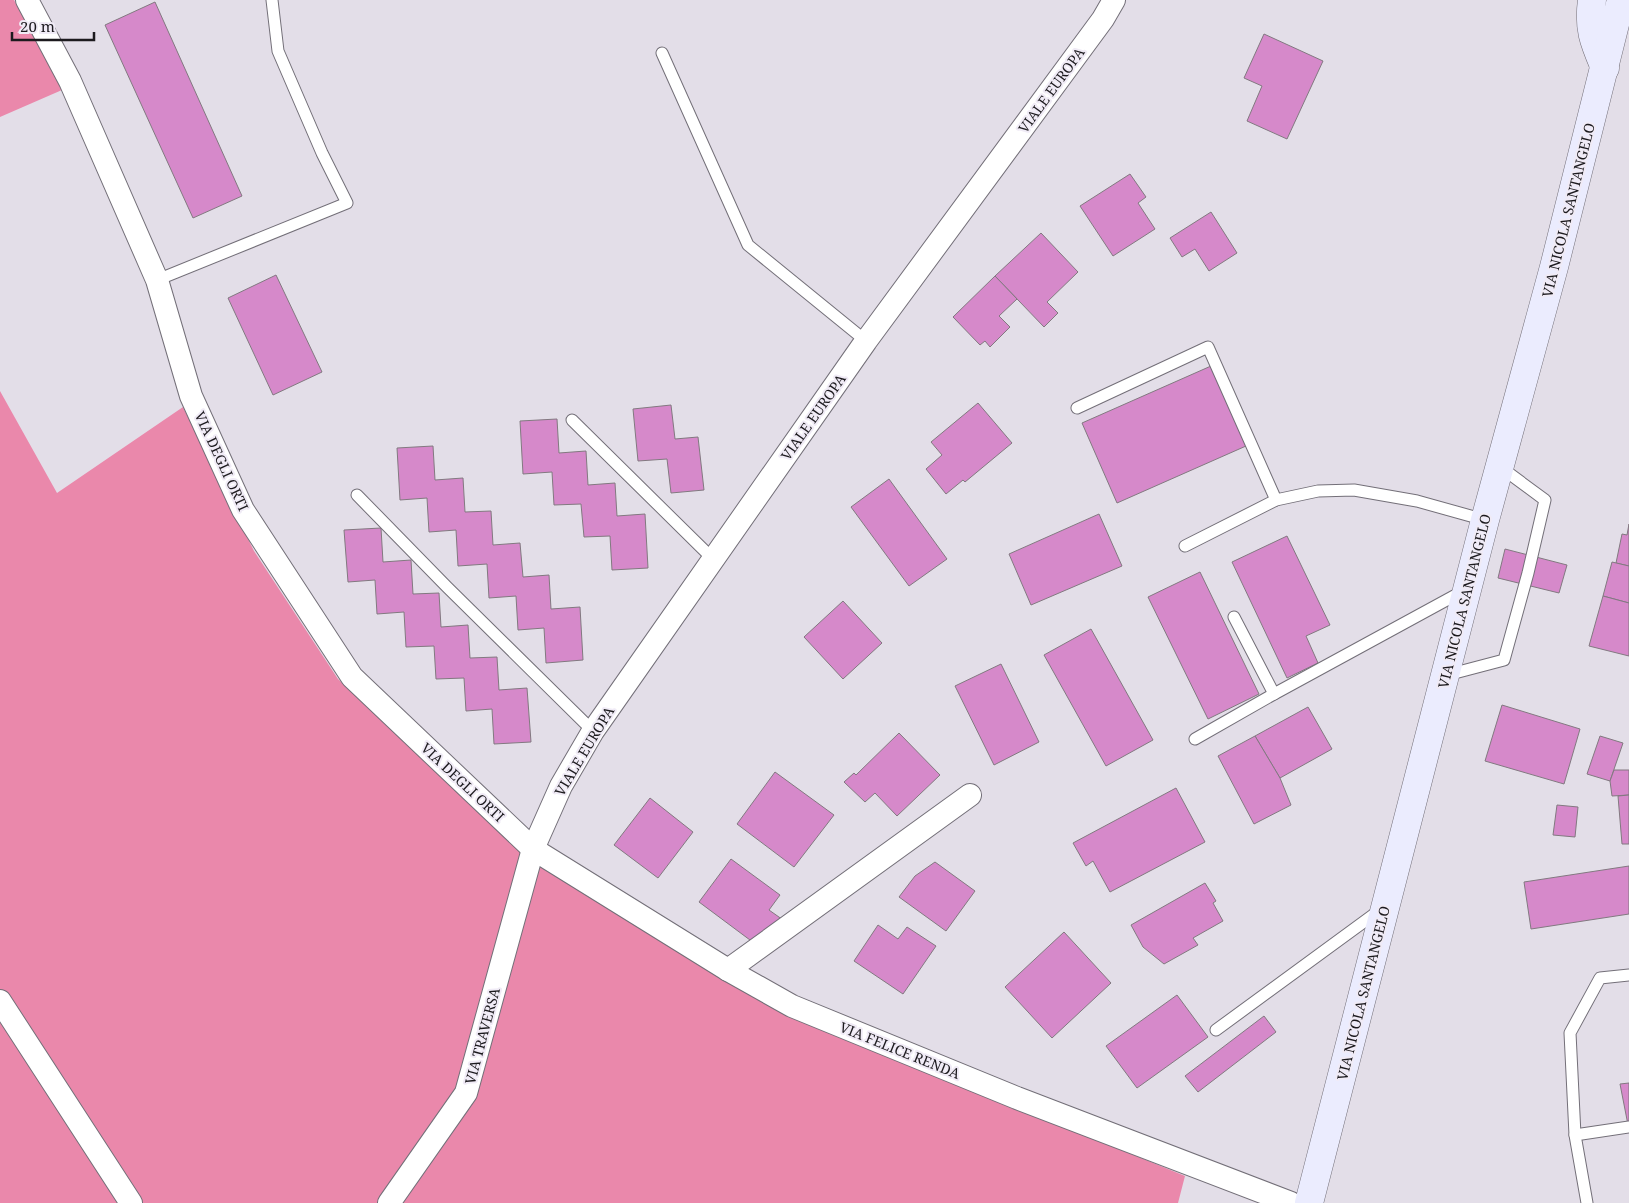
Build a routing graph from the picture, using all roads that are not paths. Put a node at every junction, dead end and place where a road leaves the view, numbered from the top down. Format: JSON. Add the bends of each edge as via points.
{"nodes":[{"id":1,"x":27,"y":0,"type":"edge"},
{"id":2,"x":272,"y":0,"type":"edge"},
{"id":3,"x":1114,"y":0,"type":"edge"},
{"id":4,"x":1592,"y":0,"type":"edge"},
{"id":5,"x":1621,"y":0,"type":"edge"},
{"id":6,"x":1629,"y":34,"type":"edge"},
{"id":7,"x":662,"y":54,"type":"dead end"},
{"id":8,"x":1605,"y":68,"type":"junction"},
{"id":9,"x":157,"y":280,"type":"junction"},
{"id":10,"x":866,"y":341,"type":"junction"},
{"id":11,"x":1077,"y":408,"type":"dead end"},
{"id":12,"x":572,"y":420,"type":"dead end"},
{"id":13,"x":1499,"y":466,"type":"junction"},
{"id":14,"x":357,"y":495,"type":"dead end"},
{"id":15,"x":1276,"y":500,"type":"junction"},
{"id":16,"x":1485,"y":520,"type":"junction"},
{"id":17,"x":1185,"y":546,"type":"dead end"},
{"id":18,"x":713,"y":559,"type":"junction"},
{"id":19,"x":1468,"y":588,"type":"junction"},
{"id":20,"x":1234,"y":617,"type":"dead end"},
{"id":21,"x":1445,"y":675,"type":"junction"},
{"id":22,"x":1274,"y":694,"type":"junction"},
{"id":23,"x":593,"y":731,"type":"junction"},
{"id":24,"x":1195,"y":739,"type":"dead end"},
{"id":25,"x":970,"y":795,"type":"dead end"},
{"id":26,"x":533,"y":849,"type":"junction"},
{"id":27,"x":1385,"y":906,"type":"junction"},
{"id":28,"x":728,"y":970,"type":"junction"},
{"id":29,"x":1629,"y":975,"type":"edge"},
{"id":30,"x":0,"y":1001,"type":"edge"},
{"id":31,"x":1216,"y":1030,"type":"dead end"},
{"id":32,"x":1629,"y":1127,"type":"edge"},
{"id":33,"x":1575,"y":1135,"type":"junction"},
{"id":34,"x":131,"y":1203,"type":"edge"},
{"id":35,"x":389,"y":1203,"type":"edge"},
{"id":36,"x":1291,"y":1203,"type":"edge"},
{"id":37,"x":1308,"y":1203,"type":"edge"},
{"id":38,"x":1587,"y":1203,"type":"edge"}],
"edges":[{"from":1,"to":9,"type":"street","name":"VIA DEGLI ORTI","via":[[70,81]]},
{"from":2,"to":9,"type":"lane","via":[[278,51],[347,203]]},
{"from":3,"to":10,"type":"street","name":"VIALE EUROPA"},
{"from":4,"to":8,"type":"main road","via":[[1589,18],[1593,40]]},
{"from":5,"to":8,"type":"main road","name":"VIA NICOLA SANTANGELO"},
{"from":6,"to":8,"type":"main road"},
{"from":7,"to":10,"type":"lane","via":[[748,245]]},
{"from":8,"to":13,"type":"main road","name":"VIA NICOLA SANTANGELO"},
{"from":9,"to":26,"type":"street","name":"VIA DEGLI ORTI","via":[[191,396],[244,510],[352,677]]},
{"from":10,"to":18,"type":"street","name":"VIALE EUROPA"},
{"from":11,"to":15,"type":"lane","via":[[1208,348]]},
{"from":12,"to":18,"type":"lane"},
{"from":13,"to":16,"type":"main road","name":"VIA NICOLA SANTANGELO"},
{"from":13,"to":21,"type":"lane","via":[[1545,500],[1528,573],[1504,660]]},
{"from":14,"to":23,"type":"lane"},
{"from":15,"to":16,"type":"lane","via":[[1318,491],[1354,490],[1417,501]]},
{"from":15,"to":17,"type":"lane"},
{"from":16,"to":19,"type":"main road","name":"VIA NICOLA SANTANGELO"},
{"from":18,"to":23,"type":"street","name":"VIALE EUROPA"},
{"from":19,"to":21,"type":"main road","name":"VIA NICOLA SANTANGELO"},
{"from":19,"to":22,"type":"lane"},
{"from":20,"to":22,"type":"lane"},
{"from":21,"to":27,"type":"main road","name":"VIA NICOLA SANTANGELO"},
{"from":22,"to":24,"type":"lane"},
{"from":23,"to":26,"type":"street","name":"VIALE EUROPA","via":[[561,786]]},
{"from":25,"to":28,"type":"street"},
{"from":26,"to":28,"type":"street","name":"VIA FELICE RENDA"},
{"from":26,"to":35,"type":"street","name":"VIA TRAVERSA","via":[[466,1093]]},
{"from":27,"to":31,"type":"lane"},
{"from":27,"to":37,"type":"main road","name":"VIA NICOLA SANTANGELO"},
{"from":28,"to":36,"type":"street","name":"VIA FELICE RENDA","via":[[792,1006],[1017,1098]]},
{"from":29,"to":33,"type":"lane","via":[[1600,978],[1570,1034]]},
{"from":30,"to":34,"type":"street"},
{"from":32,"to":33,"type":"lane"},
{"from":33,"to":38,"type":"lane"}]}
